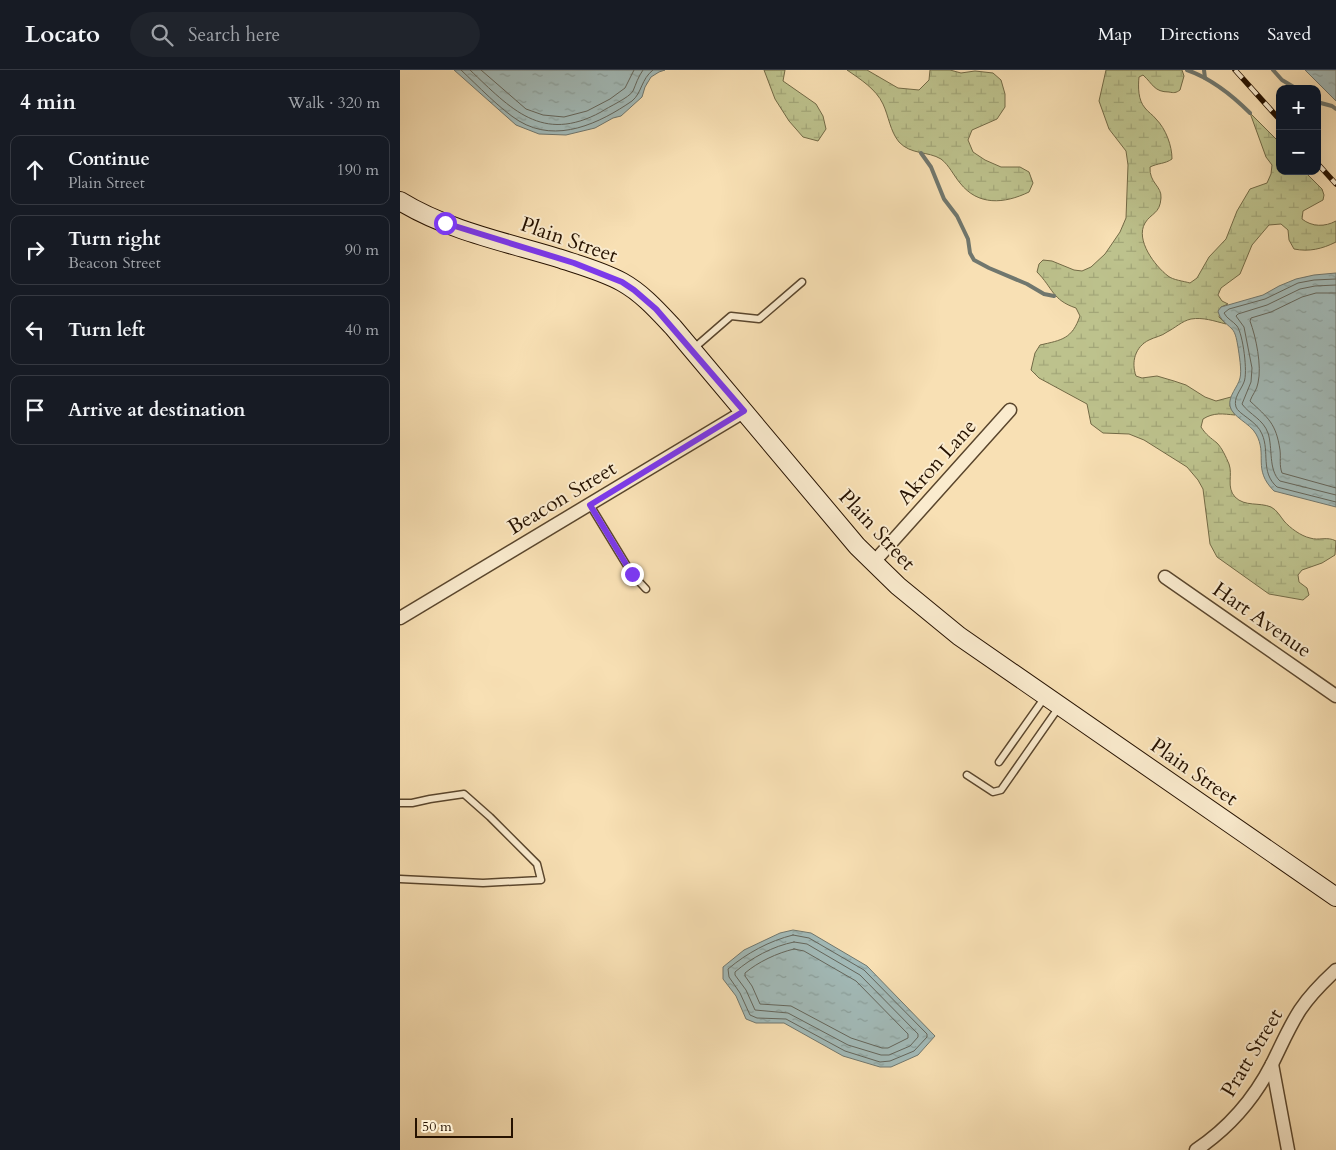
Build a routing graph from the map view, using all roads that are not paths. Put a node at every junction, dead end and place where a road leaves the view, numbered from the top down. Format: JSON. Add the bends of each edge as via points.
{"nodes":[{"id":1,"x":400,"y":201,"type":"edge"},
{"id":2,"x":802,"y":282,"type":"dead end"},
{"id":3,"x":692,"y":350,"type":"junction"},
{"id":4,"x":1010,"y":410,"type":"dead end"},
{"id":5,"x":744,"y":411,"type":"junction"},
{"id":6,"x":590,"y":505,"type":"junction"},
{"id":7,"x":873,"y":563,"type":"junction"},
{"id":8,"x":1165,"y":577,"type":"dead end"},
{"id":9,"x":646,"y":589,"type":"dead end"},
{"id":10,"x":400,"y":618,"type":"edge"},
{"id":11,"x":1336,"y":696,"type":"edge"},
{"id":12,"x":1053,"y":701,"type":"junction"},
{"id":13,"x":1000,"y":762,"type":"dead end"},
{"id":14,"x":967,"y":775,"type":"dead end"},
{"id":15,"x":400,"y":803,"type":"edge"},
{"id":16,"x":400,"y":879,"type":"edge"},
{"id":17,"x":1336,"y":897,"type":"edge"},
{"id":18,"x":1336,"y":970,"type":"edge"},
{"id":19,"x":1272,"y":1064,"type":"junction"},
{"id":20,"x":1196,"y":1150,"type":"edge"},
{"id":21,"x":1288,"y":1150,"type":"edge"}],
"edges":[{"from":1,"to":3,"type":"main road","name":"Plain Street","via":[[454,226],[574,263],[622,282],[656,309]]},
{"from":2,"to":3,"type":"lane","via":[[759,318],[731,316]]},
{"from":3,"to":5,"type":"main road","name":"Plain Street"},
{"from":4,"to":7,"type":"street","name":"Akron Lane"},
{"from":5,"to":6,"type":"street","name":"Beacon Street"},
{"from":5,"to":7,"type":"main road","name":"Plain Street"},
{"from":6,"to":9,"type":"lane","via":[[632,574]]},
{"from":6,"to":10,"type":"street","name":"Beacon Street"},
{"from":7,"to":12,"type":"main road","name":"Plain Street","via":[[952,630]]},
{"from":8,"to":11,"type":"street","name":"Hart Avenue"},
{"from":12,"to":13,"type":"lane"},
{"from":12,"to":14,"type":"lane","via":[[1026,756],[1001,790],[993,792]]},
{"from":12,"to":17,"type":"main road","name":"Plain Street"},
{"from":15,"to":16,"type":"lane","via":[[464,794],[537,864],[541,880],[483,883]]},
{"from":18,"to":19,"type":"street","name":"Pratt Street","via":[[1310,996]]},
{"from":19,"to":20,"type":"street","name":"Pratt Street","via":[[1239,1114]]},
{"from":19,"to":21,"type":"street"}]}
